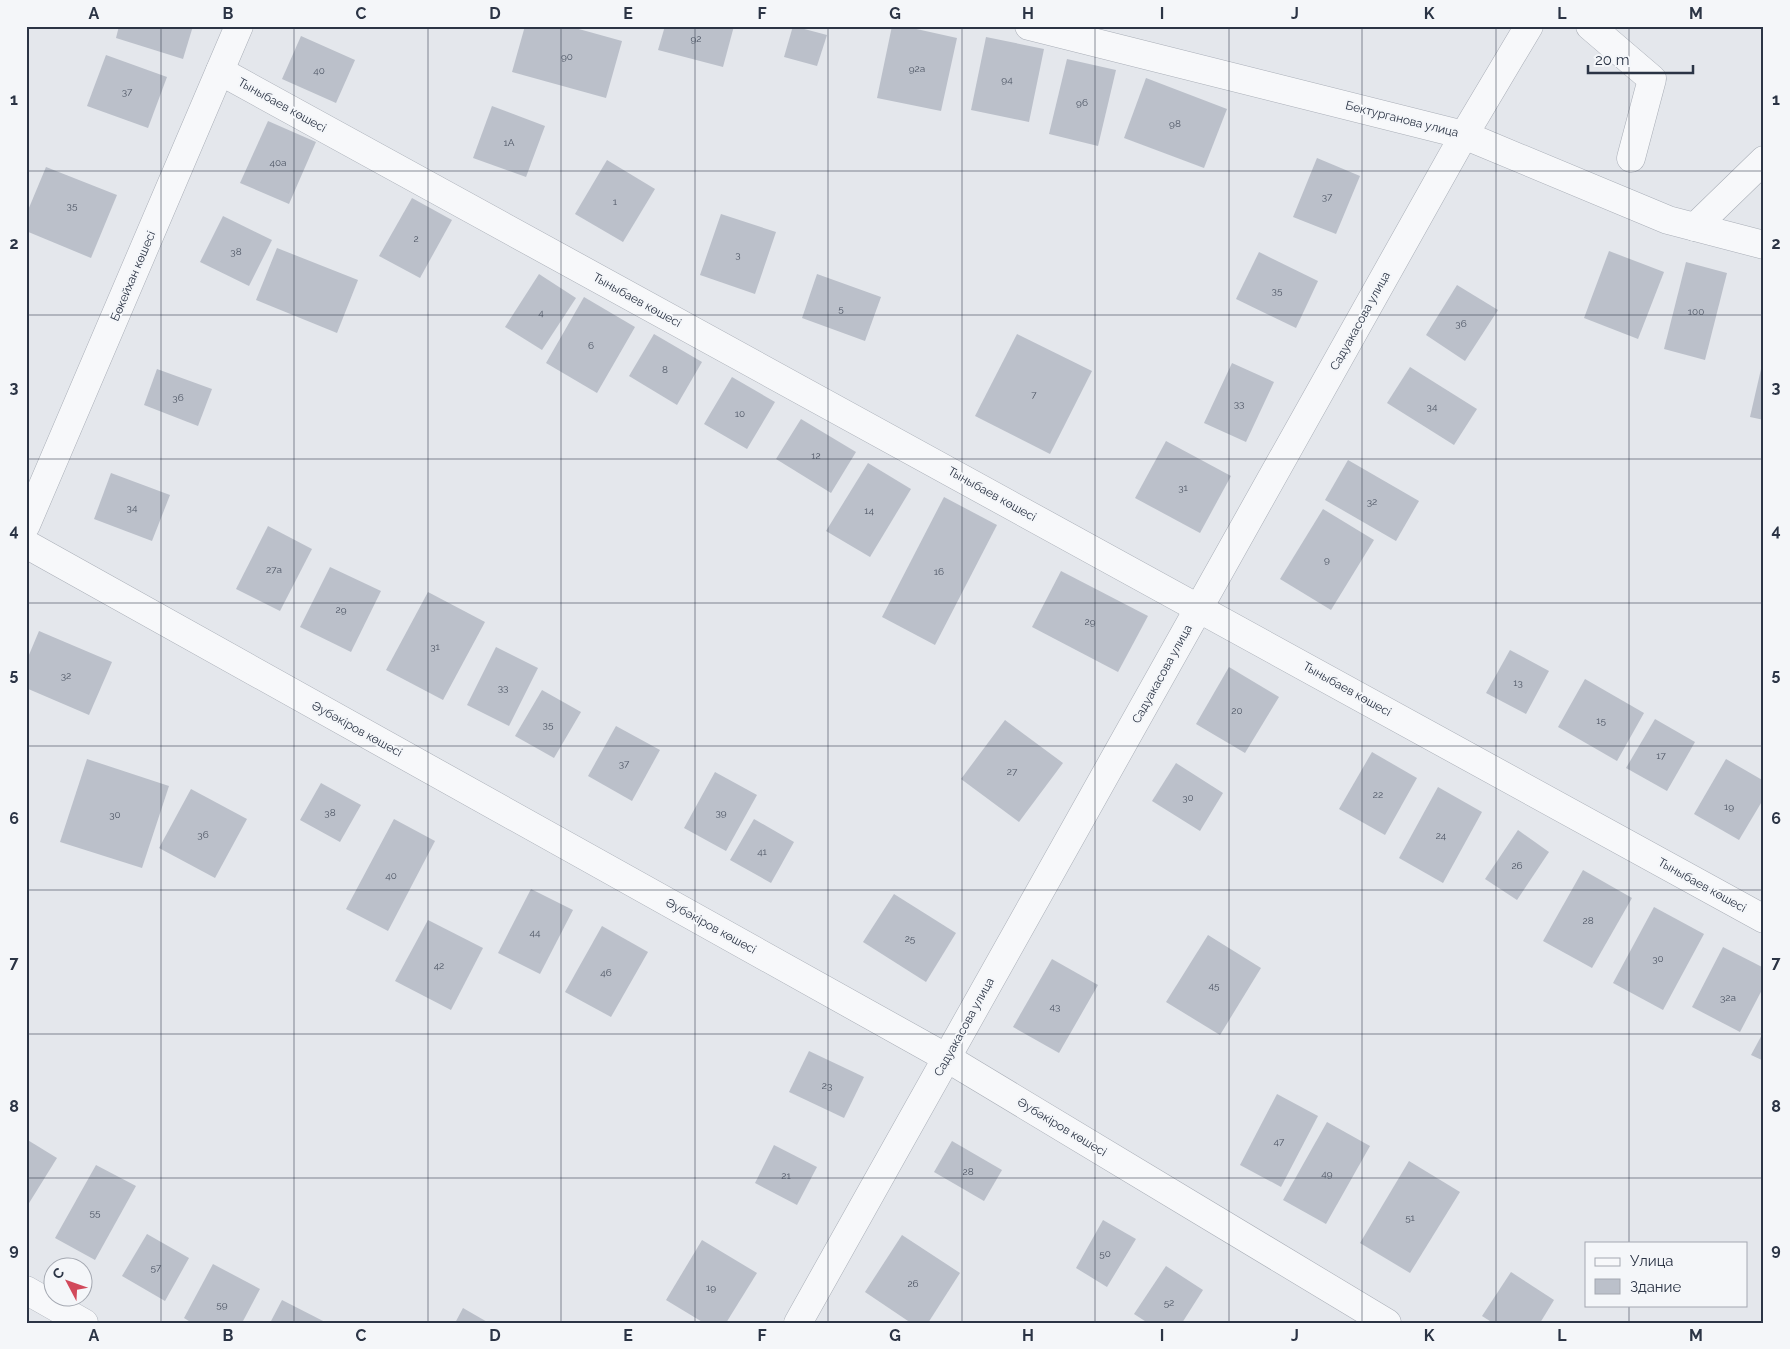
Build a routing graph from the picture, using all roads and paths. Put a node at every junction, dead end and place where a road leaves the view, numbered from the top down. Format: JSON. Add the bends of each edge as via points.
{"nodes":[{"id":1,"x":239,"y":26,"type":"edge"},
{"id":2,"x":1029,"y":26,"type":"edge"},
{"id":3,"x":1529,"y":26,"type":"edge"},
{"id":4,"x":1590,"y":26,"type":"edge"},
{"id":5,"x":220,"y":71,"type":"junction"},
{"id":6,"x":1464,"y":135,"type":"junction"},
{"id":7,"x":1631,"y":158,"type":"dead end"},
{"id":8,"x":1764,"y":160,"type":"edge"},
{"id":9,"x":1695,"y":227,"type":"junction"},
{"id":10,"x":1764,"y":245,"type":"edge"},
{"id":11,"x":26,"y":525,"type":"edge"},
{"id":12,"x":26,"y":544,"type":"edge"},
{"id":13,"x":1200,"y":608,"type":"junction"},
{"id":14,"x":1764,"y":919,"type":"edge"},
{"id":15,"x":947,"y":1058,"type":"junction"},
{"id":16,"x":26,"y":1290,"type":"edge"},
{"id":17,"x":84,"y":1323,"type":"edge"},
{"id":18,"x":798,"y":1323,"type":"edge"},
{"id":19,"x":1387,"y":1323,"type":"edge"}],
"edges":[{"from":1,"to":5,"type":"street","name":"Бөкейхан көшесі"},
{"from":2,"to":6,"type":"street","name":"Бектурганова улица"},
{"from":3,"to":6,"type":"street","name":"Садуакасова улица"},
{"from":4,"to":7,"type":"street","via":[[1652,79]]},
{"from":5,"to":11,"type":"street","name":"Бөкейхан көшесі"},
{"from":5,"to":13,"type":"street","name":"Тыныбаев көшесі"},
{"from":6,"to":9,"type":"street","name":"Бектурганова улица","via":[[1668,220]]},
{"from":6,"to":13,"type":"street","name":"Садуакасова улица"},
{"from":8,"to":9,"type":"street"},
{"from":9,"to":10,"type":"street","name":"Бектурганова улица"},
{"from":12,"to":15,"type":"street","name":"Әубәкіров көшесі"},
{"from":13,"to":14,"type":"street","name":"Тыныбаев көшесі"},
{"from":13,"to":15,"type":"street","name":"Садуакасова улица"},
{"from":15,"to":18,"type":"street","name":"Садуакасова улица"},
{"from":15,"to":19,"type":"street","name":"Әубәкіров көшесі"},
{"from":16,"to":17,"type":"street"}]}
